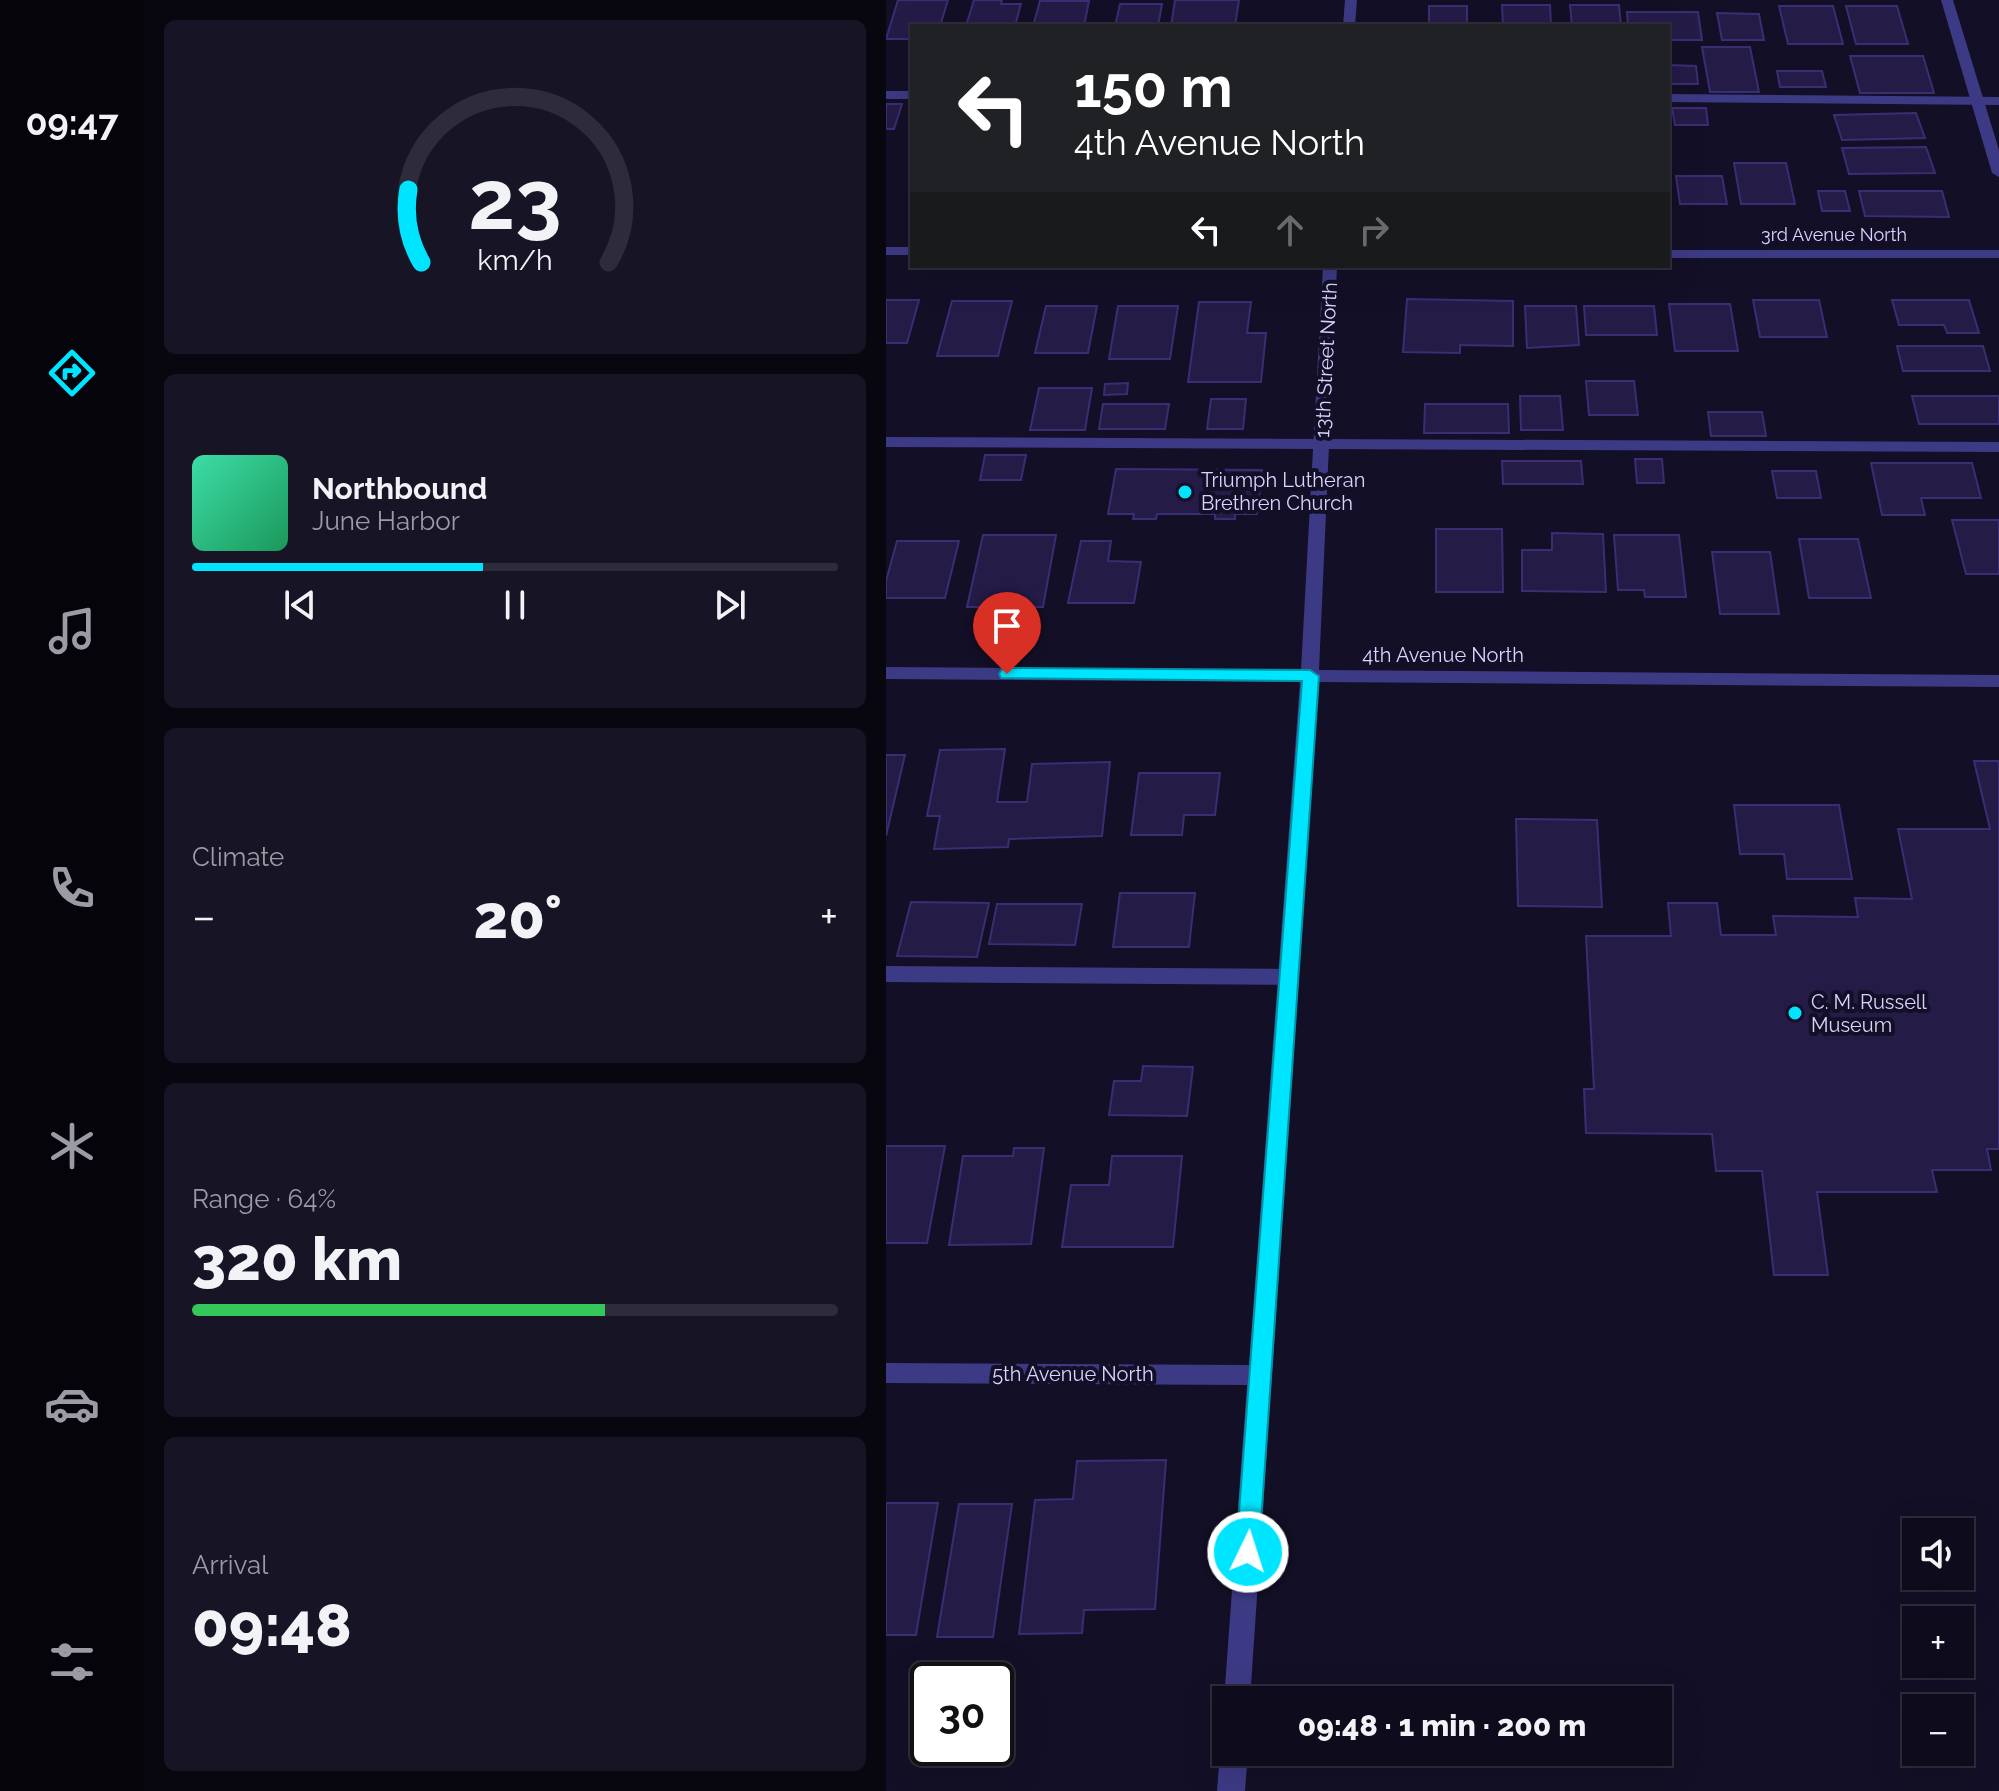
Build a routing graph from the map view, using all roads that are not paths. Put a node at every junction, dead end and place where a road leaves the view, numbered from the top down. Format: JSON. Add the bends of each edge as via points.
{"nodes":[{"id":1,"x":1351,"y":0,"type":"edge"},
{"id":2,"x":1947,"y":0,"type":"edge"},
{"id":3,"x":1349,"y":24,"type":"edge"},
{"id":4,"x":886,"y":95,"type":"edge"},
{"id":5,"x":910,"y":95,"type":"edge"},
{"id":6,"x":1670,"y":98,"type":"edge"},
{"id":7,"x":1978,"y":101,"type":"junction"},
{"id":8,"x":1999,"y":101,"type":"edge"},
{"id":9,"x":1999,"y":173,"type":"edge"},
{"id":10,"x":886,"y":251,"type":"edge"},
{"id":11,"x":910,"y":251,"type":"edge"},
{"id":12,"x":1670,"y":254,"type":"edge"},
{"id":13,"x":1999,"y":254,"type":"edge"},
{"id":14,"x":1330,"y":268,"type":"edge"},
{"id":15,"x":886,"y":442,"type":"edge"},
{"id":16,"x":1322,"y":444,"type":"junction"},
{"id":17,"x":1999,"y":447,"type":"edge"},
{"id":18,"x":886,"y":673,"type":"edge"},
{"id":19,"x":1310,"y":676,"type":"junction"},
{"id":20,"x":1999,"y":681,"type":"edge"},
{"id":21,"x":886,"y":974,"type":"edge"},
{"id":22,"x":1289,"y":977,"type":"junction"},
{"id":23,"x":886,"y":1373,"type":"edge"},
{"id":24,"x":1260,"y":1375,"type":"junction"},
{"id":25,"x":1238,"y":1686,"type":"edge"},
{"id":26,"x":1233,"y":1766,"type":"edge"},
{"id":27,"x":1231,"y":1791,"type":"edge"}],
"edges":[{"from":1,"to":3,"type":"street"},
{"from":2,"to":7,"type":"street"},
{"from":4,"to":5,"type":"street"},
{"from":6,"to":7,"type":"street"},
{"from":7,"to":8,"type":"street"},
{"from":7,"to":9,"type":"street"},
{"from":10,"to":11,"type":"street"},
{"from":12,"to":13,"type":"street","name":"3rd Avenue North"},
{"from":14,"to":16,"type":"street","name":"13th Street North"},
{"from":15,"to":16,"type":"street"},
{"from":16,"to":17,"type":"street"},
{"from":16,"to":19,"type":"street","name":"13th Street North"},
{"from":18,"to":19,"type":"street","name":"4th Avenue North"},
{"from":19,"to":20,"type":"street","name":"4th Avenue North"},
{"from":19,"to":22,"type":"street","name":"13th Street North"},
{"from":21,"to":22,"type":"street"},
{"from":22,"to":24,"type":"street","name":"13th Street North"},
{"from":23,"to":24,"type":"street","name":"5th Avenue North"},
{"from":24,"to":25,"type":"street","name":"13th Street North"},
{"from":26,"to":27,"type":"street"}]}
